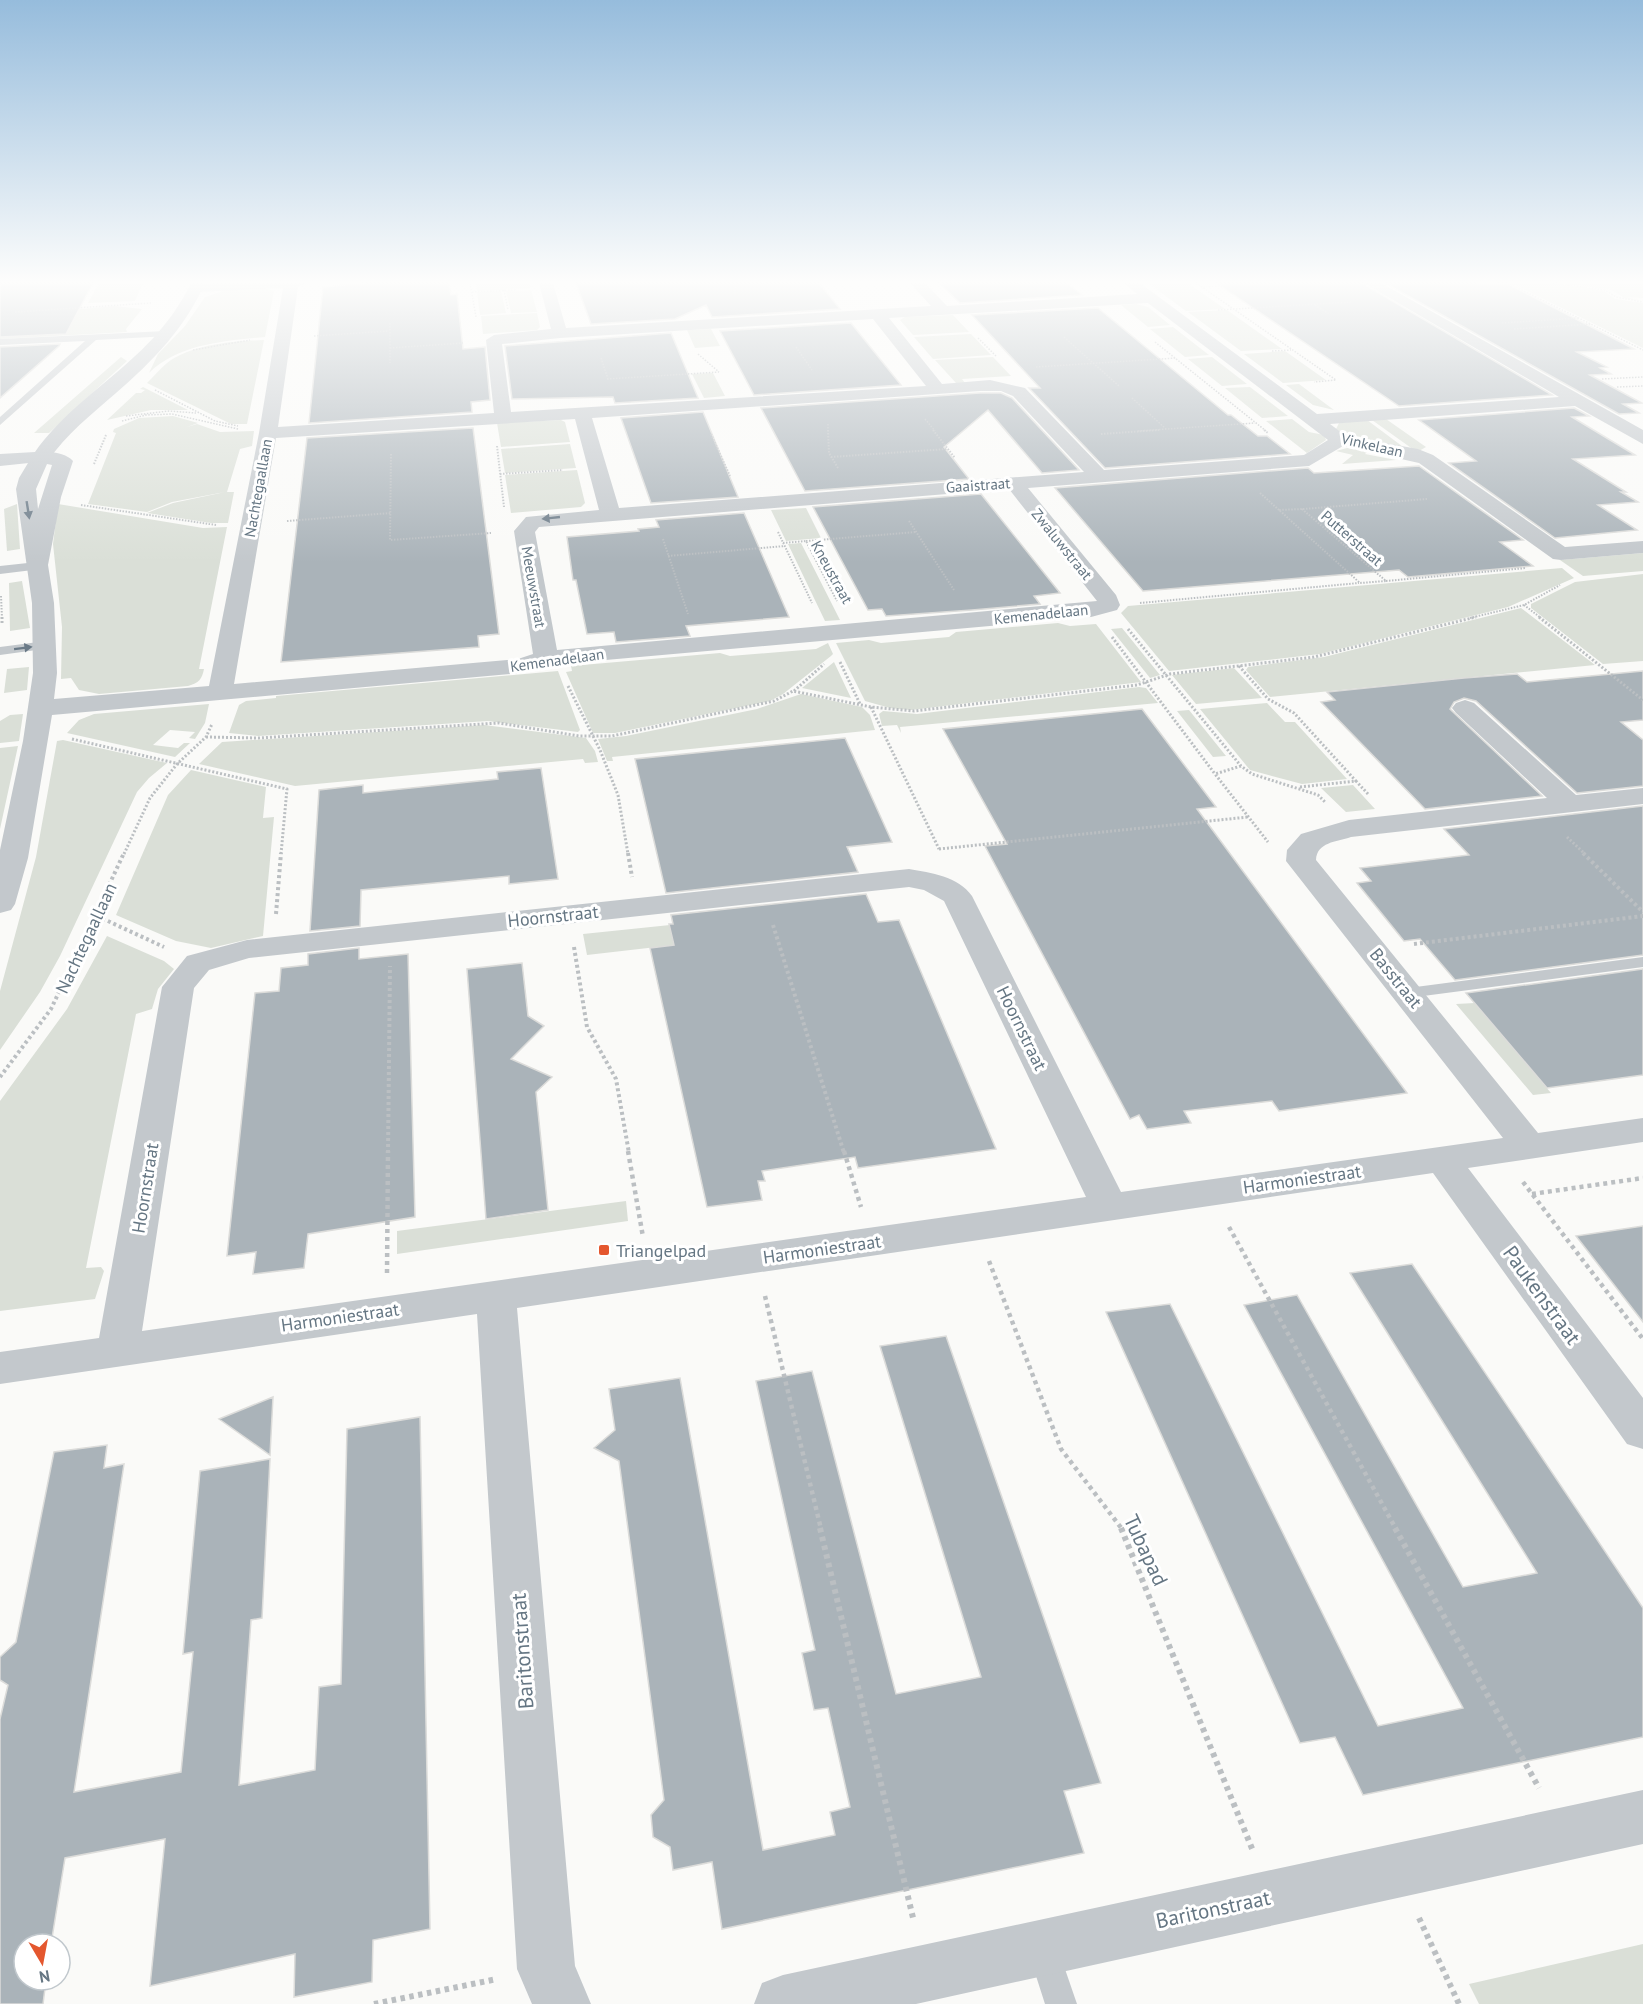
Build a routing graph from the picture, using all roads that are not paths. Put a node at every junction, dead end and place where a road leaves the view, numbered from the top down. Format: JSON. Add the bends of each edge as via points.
{"nodes":[{"id":1,"x":50,"y":377,"type":"edge"},
{"id":2,"x":123,"y":377,"type":"edge"},
{"id":3,"x":276,"y":377,"type":"edge"},
{"id":4,"x":492,"y":377,"type":"edge"},
{"id":5,"x":927,"y":377,"type":"edge"},
{"id":6,"x":1255,"y":377,"type":"edge"},
{"id":7,"x":1535,"y":377,"type":"edge"},
{"id":8,"x":938,"y":390,"type":"junction"},
{"id":9,"x":106,"y":393,"type":"junction"},
{"id":10,"x":1577,"y":401,"type":"junction"},
{"id":11,"x":582,"y":413,"type":"junction"},
{"id":12,"x":498,"y":418,"type":"junction"},
{"id":13,"x":1313,"y":420,"type":"junction"},
{"id":14,"x":0,"y":422,"type":"edge"},
{"id":15,"x":268,"y":428,"type":"junction"},
{"id":16,"x":1643,"y":438,"type":"edge"},
{"id":17,"x":1340,"y":440,"type":"junction"},
{"id":18,"x":0,"y":460,"type":"edge"},
{"id":19,"x":63,"y":461,"type":"junction"},
{"id":20,"x":37,"y":464,"type":"junction"},
{"id":21,"x":0,"y":473,"type":"edge"},
{"id":22,"x":1099,"y":476,"type":"junction"},
{"id":23,"x":1014,"y":483,"type":"junction"},
{"id":24,"x":610,"y":513,"type":"junction"},
{"id":25,"x":1643,"y":547,"type":"edge"},
{"id":26,"x":37,"y":566,"type":"junction"},
{"id":27,"x":0,"y":570,"type":"edge"},
{"id":28,"x":1100,"y":608,"type":"joint"},
{"id":29,"x":46,"y":645,"type":"junction"},
{"id":30,"x":0,"y":651,"type":"edge"},
{"id":31,"x":546,"y":658,"type":"junction"},
{"id":32,"x":220,"y":693,"type":"junction"},
{"id":33,"x":41,"y":708,"type":"junction"},
{"id":34,"x":1465,"y":708,"type":"dead end"},
{"id":35,"x":1643,"y":796,"type":"edge"},
{"id":36,"x":1569,"y":804,"type":"junction"},
{"id":37,"x":0,"y":904,"type":"edge"},
{"id":38,"x":1643,"y":962,"type":"edge"},
{"id":39,"x":1408,"y":993,"type":"junction"},
{"id":40,"x":1643,"y":1130,"type":"edge"},
{"id":41,"x":1514,"y":1148,"type":"junction"},
{"id":42,"x":1442,"y":1159,"type":"junction"},
{"id":43,"x":1110,"y":1208,"type":"junction"},
{"id":44,"x":496,"y":1294,"type":"junction"},
{"id":45,"x":118,"y":1349,"type":"junction"},
{"id":46,"x":0,"y":1368,"type":"edge"},
{"id":47,"x":1643,"y":1431,"type":"edge"},
{"id":48,"x":1643,"y":1817,"type":"edge"},
{"id":49,"x":1043,"y":1946,"type":"junction"},
{"id":50,"x":554,"y":1987,"type":"edge"},
{"id":51,"x":783,"y":2004,"type":"edge"},
{"id":52,"x":1061,"y":2004,"type":"edge"}],
"edges":[{"from":1,"to":14,"type":"lane"},
{"from":2,"to":9,"type":"street"},
{"from":3,"to":15,"type":"street","name":"Nachtegaallaan"},
{"from":4,"to":12,"type":"street"},
{"from":5,"to":8,"type":"street"},
{"from":6,"to":13,"type":"street","name":"Vinkelaan"},
{"from":7,"to":10,"type":"street"},
{"from":8,"to":11,"type":"street"},
{"from":8,"to":22,"type":"street","via":[[1011,388]]},
{"from":9,"to":19,"type":"street"},
{"from":9,"to":20,"type":"street","via":[[53,438]]},
{"from":10,"to":13,"type":"street"},
{"from":10,"to":16,"type":"street"},
{"from":11,"to":12,"type":"street"},
{"from":11,"to":24,"type":"street"},
{"from":12,"to":15,"type":"street"},
{"from":13,"to":17,"type":"street","name":"Vinkelaan"},
{"from":15,"to":32,"type":"street","name":"Nachtegaallaan"},
{"from":17,"to":22,"type":"street","name":"Gaaistraat","via":[[1309,460]]},
{"from":17,"to":25,"type":"street","name":"Vinkelaan","via":[[1418,455],[1561,554]]},
{"from":18,"to":20,"type":"street"},
{"from":19,"to":20,"type":"street"},
{"from":19,"to":26,"type":"street"},
{"from":20,"to":21,"type":"street"},
{"from":20,"to":26,"type":"street","one_way":true,"via":[[26,489]]},
{"from":22,"to":23,"type":"street","name":"Gaaistraat"},
{"from":23,"to":24,"type":"street","name":"Gaaistraat"},
{"from":23,"to":28,"type":"street","name":"Zwaluwstraat"},
{"from":24,"to":31,"type":"street","name":"Meeuwstraat","one_way":true,"via":[[545,518],[516,531]]},
{"from":26,"to":27,"type":"lane"},
{"from":26,"to":29,"type":"street"},
{"from":28,"to":31,"type":"street","name":"Kemenadelaan"},
{"from":30,"to":29,"type":"lane","one_way":true},
{"from":29,"to":33,"type":"street"},
{"from":31,"to":32,"type":"street","name":"Kemenadelaan","via":[[521,666]]},
{"from":32,"to":33,"type":"street","name":"Kemenadelaan"},
{"from":33,"to":37,"type":"street","via":[[13,858]]},
{"from":34,"to":36,"type":"street"},
{"from":35,"to":36,"type":"street"},
{"from":36,"to":39,"type":"street","name":"Basstraat","via":[[1349,829],[1311,840],[1302,849],[1301,861]]},
{"from":38,"to":39,"type":"lane"},
{"from":39,"to":41,"type":"street","name":"Basstraat"},
{"from":40,"to":41,"type":"street","name":"Harmoniestraat"},
{"from":41,"to":42,"type":"street","name":"Harmoniestraat"},
{"from":42,"to":43,"type":"street","name":"Harmoniestraat"},
{"from":42,"to":47,"type":"street","name":"Paukenstraat"},
{"from":43,"to":44,"type":"street","name":"Harmoniestraat"},
{"from":43,"to":45,"type":"street","name":"Hoornstraat","via":[[957,896],[933,882],[909,878],[274,945],[198,963],[178,987]]},
{"from":44,"to":45,"type":"street","name":"Harmoniestraat"},
{"from":44,"to":50,"type":"street","name":"Baritonstraat"},
{"from":45,"to":46,"type":"street","name":"Harmoniestraat"},
{"from":48,"to":49,"type":"street","name":"Baritonstraat"},
{"from":49,"to":51,"type":"street","name":"Baritonstraat"},
{"from":49,"to":52,"type":"lane"}]}
